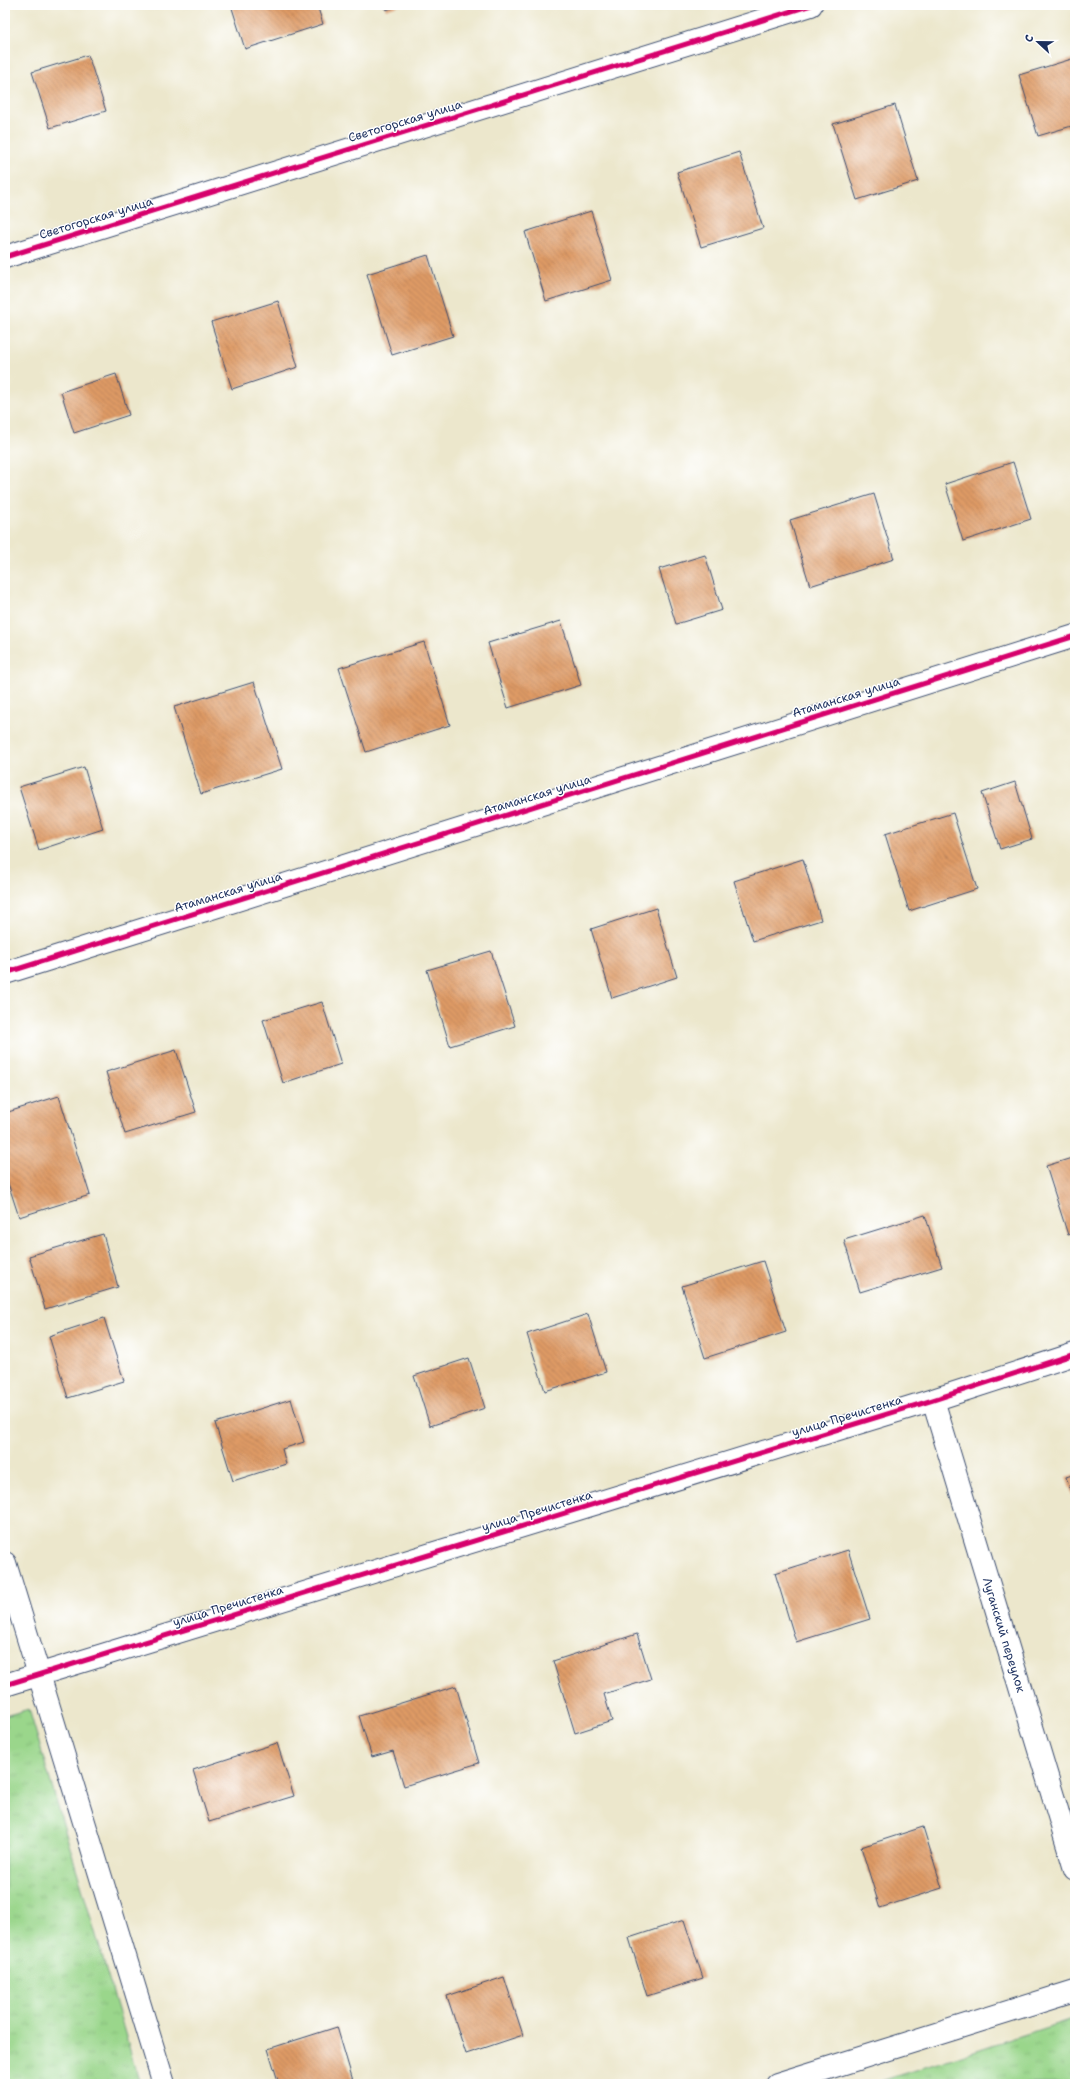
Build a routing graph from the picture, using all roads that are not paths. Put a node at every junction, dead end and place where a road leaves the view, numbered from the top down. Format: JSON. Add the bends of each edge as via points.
{"nodes":[{"id":1,"x":803,"y":6,"type":"edge"},
{"id":2,"x":5,"y":257,"type":"edge"},
{"id":3,"x":1075,"y":636,"type":"edge"},
{"id":4,"x":5,"y":973,"type":"edge"},
{"id":5,"x":1075,"y":1354,"type":"edge"},
{"id":6,"x":933,"y":1400,"type":"junction"},
{"id":7,"x":5,"y":1563,"type":"edge"},
{"id":8,"x":39,"y":1674,"type":"junction"},
{"id":9,"x":5,"y":1685,"type":"edge"},
{"id":10,"x":1075,"y":1869,"type":"edge"},
{"id":11,"x":1075,"y":1991,"type":"edge"},
{"id":12,"x":164,"y":2084,"type":"edge"},
{"id":13,"x":777,"y":2084,"type":"edge"}],
"edges":[{"from":1,"to":2,"type":"street","name":"Светогорская улица"},
{"from":3,"to":4,"type":"street","name":"Атаманская улица"},
{"from":5,"to":6,"type":"street","name":"улица Пречистенка"},
{"from":6,"to":8,"type":"street","name":"улица Пречистенка"},
{"from":6,"to":10,"type":"street","name":"Луганский переулок"},
{"from":7,"to":8,"type":"street"},
{"from":8,"to":9,"type":"street","name":"улица Пречистенка"},
{"from":8,"to":12,"type":"street"},
{"from":11,"to":13,"type":"street"}]}
